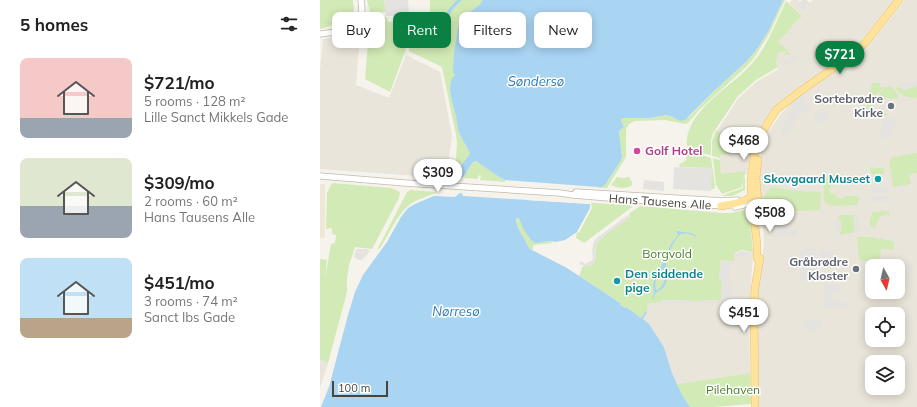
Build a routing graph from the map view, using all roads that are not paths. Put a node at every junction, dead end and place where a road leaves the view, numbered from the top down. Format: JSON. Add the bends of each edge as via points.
{"nodes":[{"id":1,"x":361,"y":0,"type":"edge"},
{"id":2,"x":900,"y":0,"type":"edge"},
{"id":3,"x":320,"y":34,"type":"edge"},
{"id":4,"x":320,"y":176,"type":"edge"},
{"id":5,"x":560,"y":193,"type":"junction"},
{"id":6,"x":754,"y":195,"type":"junction"},
{"id":7,"x":721,"y":206,"type":"joint"},
{"id":8,"x":755,"y":407,"type":"edge"}],
"edges":[{"from":1,"to":3,"type":"street","via":[[362,15],[356,24],[342,30]]},
{"from":2,"to":6,"type":"main road","via":[[855,52],[777,109],[758,140],[751,179]]},
{"from":4,"to":5,"type":"street","name":"Hans Tausens Alle"},
{"from":5,"to":6,"type":"street","name":"Hans Tausens Alle","via":[[587,192],[723,201]]},
{"from":5,"to":7,"type":"street","name":"Hans Tausens Alle"},
{"from":6,"to":7,"type":"main road","via":[[741,202]]},
{"from":6,"to":8,"type":"main road","via":[[759,262],[754,305]]}]}
